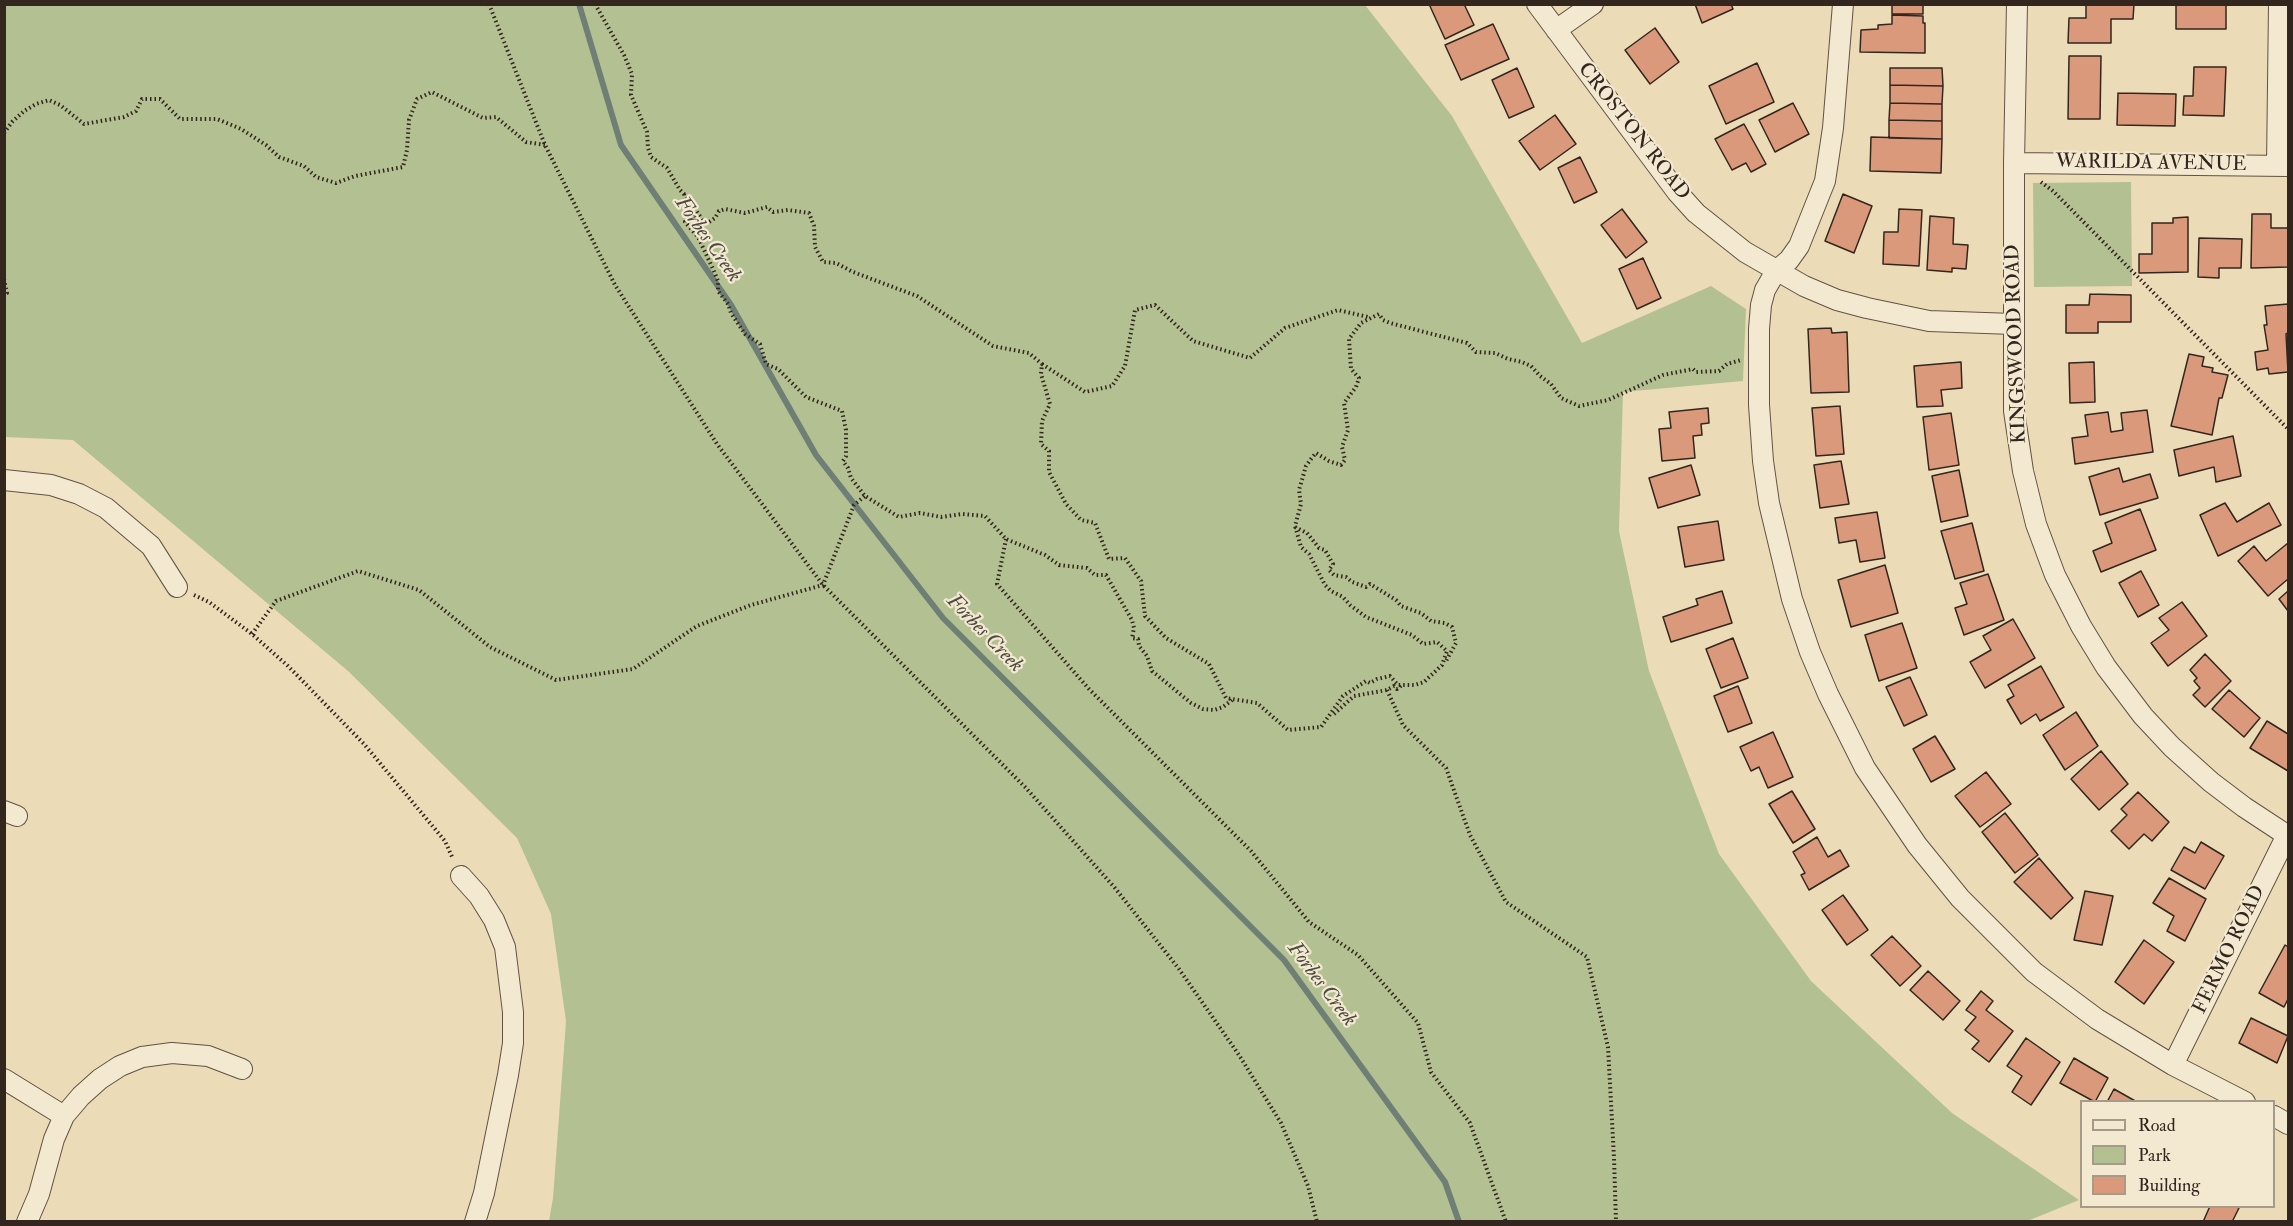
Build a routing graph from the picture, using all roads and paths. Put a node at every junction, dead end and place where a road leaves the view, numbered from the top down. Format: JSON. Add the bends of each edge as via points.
{"nodes":[{"id":1,"x":489,"y":4,"type":"edge"},
{"id":2,"x":595,"y":4,"type":"edge"},
{"id":3,"x":1537,"y":4,"type":"edge"},
{"id":4,"x":1593,"y":4,"type":"edge"},
{"id":5,"x":1843,"y":4,"type":"edge"},
{"id":6,"x":2017,"y":4,"type":"edge"},
{"id":7,"x":2279,"y":4,"type":"edge"},
{"id":8,"x":1556,"y":30,"type":"junction"},
{"id":9,"x":4,"y":133,"type":"edge"},
{"id":10,"x":545,"y":145,"type":"junction"},
{"id":11,"x":2014,"y":163,"type":"junction"},
{"id":12,"x":2283,"y":166,"type":"edge"},
{"id":13,"x":680,"y":190,"type":"junction"},
{"id":14,"x":1776,"y":271,"type":"junction"},
{"id":15,"x":4,"y":279,"type":"edge"},
{"id":16,"x":4,"y":295,"type":"edge"},
{"id":17,"x":1369,"y":317,"type":"junction"},
{"id":18,"x":2013,"y":324,"type":"junction"},
{"id":19,"x":1759,"y":356,"type":"junction"},
{"id":20,"x":1042,"y":364,"type":"junction"},
{"id":21,"x":2289,"y":429,"type":"edge"},
{"id":22,"x":4,"y":480,"type":"edge"},
{"id":23,"x":866,"y":496,"type":"junction"},
{"id":24,"x":1295,"y":526,"type":"junction"},
{"id":25,"x":1006,"y":539,"type":"junction"},
{"id":26,"x":823,"y":585,"type":"junction"},
{"id":27,"x":177,"y":587,"type":"joint"},
{"id":28,"x":252,"y":634,"type":"junction"},
{"id":29,"x":1442,"y":665,"type":"junction"},
{"id":30,"x":1402,"y":685,"type":"junction"},
{"id":31,"x":1387,"y":690,"type":"junction"},
{"id":32,"x":1233,"y":699,"type":"junction"},
{"id":33,"x":1321,"y":727,"type":"junction"},
{"id":34,"x":2288,"y":835,"type":"edge"},
{"id":35,"x":460,"y":876,"type":"joint"},
{"id":36,"x":2174,"y":1065,"type":"junction"},
{"id":37,"x":242,"y":1069,"type":"dead end"},
{"id":38,"x":4,"y":1079,"type":"edge"},
{"id":39,"x":2243,"y":1100,"type":"edge"},
{"id":40,"x":64,"y":1116,"type":"junction"},
{"id":41,"x":2275,"y":1117,"type":"edge"},
{"id":42,"x":2289,"y":1124,"type":"edge"},
{"id":43,"x":27,"y":1221,"type":"edge"},
{"id":44,"x":475,"y":1221,"type":"edge"},
{"id":45,"x":1317,"y":1221,"type":"edge"},
{"id":46,"x":1506,"y":1221,"type":"edge"},
{"id":47,"x":1616,"y":1221,"type":"edge"}],
"edges":[{"from":1,"to":10,"type":"path"},
{"from":2,"to":13,"type":"path","via":[[632,74],[631,95],[647,132],[651,157],[667,168]]},
{"from":3,"to":8,"type":"street","name":"CROSTON ROAD"},
{"from":4,"to":8,"type":"street"},
{"from":5,"to":14,"type":"street","via":[[1825,181],[1799,246]]},
{"from":6,"to":11,"type":"street","name":"KINGSWOOD ROAD"},
{"from":7,"to":12,"type":"street"},
{"from":8,"to":14,"type":"street","name":"CROSTON ROAD","via":[[1696,213]]},
{"from":9,"to":10,"type":"path","via":[[24,111],[49,100],[84,124],[124,117],[136,111],[142,99],[160,99],[180,119],[217,119],[241,129],[279,157],[304,166],[316,177],[336,183],[403,167],[409,120],[417,99],[432,92],[483,118],[496,117],[526,142]]},
{"from":10,"to":26,"type":"path","via":[[615,285],[717,444]]},
{"from":11,"to":12,"type":"street","name":"WARILDA AVENUE"},
{"from":11,"to":18,"type":"street","name":"KINGSWOOD ROAD"},
{"from":11,"to":21,"type":"path","via":[[2053,191]]},
{"from":13,"to":20,"type":"path","via":[[704,222],[725,209],[745,213],[767,207],[773,212],[809,213],[815,247],[823,262],[836,263],[917,296],[993,346],[1029,353]]},
{"from":13,"to":23,"type":"path","via":[[685,199],[685,222],[698,237],[713,268],[718,291],[745,334],[760,344],[766,364],[778,369],[806,397],[842,411],[846,430],[843,461],[850,478]]},
{"from":14,"to":18,"type":"street","name":"CROSTON ROAD","via":[[1837,300],[1903,316],[1956,323]]},
{"from":14,"to":19,"type":"street","via":[[1761,305]]},
{"from":15,"to":16,"type":"path"},
{"from":17,"to":19,"type":"path","via":[[1379,314],[1389,323],[1467,343],[1476,352],[1499,354],[1531,366],[1561,398],[1579,406],[1608,400],[1663,375],[1693,369],[1719,371],[1727,364]]},
{"from":17,"to":20,"type":"path","via":[[1338,310],[1285,328],[1250,358],[1193,340],[1155,305],[1135,310],[1125,366],[1112,386],[1085,392]]},
{"from":17,"to":24,"type":"path","via":[[1349,339],[1351,369],[1359,378],[1344,403],[1348,430],[1342,447],[1346,460],[1341,465],[1316,453],[1311,459],[1299,490],[1301,504]]},
{"from":18,"to":34,"type":"street","name":"KINGSWOOD ROAD","via":[[2014,411],[2023,471],[2036,524],[2055,575],[2081,626],[2106,667],[2172,747],[2211,782]]},
{"from":19,"to":36,"type":"street","via":[[1763,461],[1779,554],[1810,652],[1865,768],[1917,845],[1960,898],[2034,972],[2097,1019]]},
{"from":20,"to":32,"type":"path","via":[[1050,404],[1042,421],[1041,444],[1049,451],[1050,472],[1066,504],[1081,520],[1095,522],[1110,559],[1125,558],[1141,581],[1145,616],[1166,638],[1209,664],[1227,698]]},
{"from":22,"to":27,"type":"street","via":[[51,485],[106,508],[151,546]]},
{"from":23,"to":25,"type":"path","via":[[898,517],[920,513],[941,517],[985,516]]},
{"from":23,"to":26,"type":"path","via":[[854,505]]},
{"from":24,"to":29,"type":"path","via":[[1301,547],[1330,591],[1366,617],[1412,635],[1423,644],[1442,645],[1447,651]]},
{"from":24,"to":29,"type":"path","via":[[1325,550],[1333,564],[1329,570],[1334,575],[1366,587],[1370,584],[1401,606],[1452,627],[1456,643]]},
{"from":25,"to":32,"type":"path","via":[[1059,565],[1106,575],[1132,620],[1132,638],[1138,639],[1152,671],[1203,709],[1223,707]]},
{"from":25,"to":46,"type":"path","via":[[997,584],[1089,689],[1251,851],[1309,922],[1358,955],[1418,1023],[1431,1072],[1470,1123]]},
{"from":26,"to":28,"type":"path","via":[[751,605],[697,626],[633,669],[556,680],[490,647],[419,590],[358,571],[276,601]]},
{"from":26,"to":45,"type":"path","via":[[1026,788],[1115,888],[1179,969],[1281,1123],[1308,1186]]},
{"from":27,"to":28,"type":"path","via":[[209,602]]},
{"from":28,"to":35,"type":"path","via":[[364,744],[445,841]]},
{"from":29,"to":30,"type":"path","via":[[1424,682]]},
{"from":30,"to":31,"type":"path"},
{"from":30,"to":33,"type":"path","via":[[1390,676],[1360,684],[1343,696]]},
{"from":31,"to":33,"type":"path","via":[[1354,696]]},
{"from":31,"to":47,"type":"path","via":[[1403,724],[1446,768],[1470,835],[1506,902],[1587,957],[1608,1047]]},
{"from":32,"to":33,"type":"path","via":[[1257,703],[1288,730]]},
{"from":34,"to":36,"type":"street","name":"FERMO ROAD"},
{"from":35,"to":44,"type":"street","via":[[495,920],[505,947],[513,1012],[508,1076]]},
{"from":36,"to":39,"type":"street"},
{"from":37,"to":40,"type":"street","via":[[208,1056],[172,1053],[142,1058],[100,1079]]},
{"from":38,"to":40,"type":"street"},
{"from":40,"to":43,"type":"street"},
{"from":41,"to":42,"type":"street"}]}
